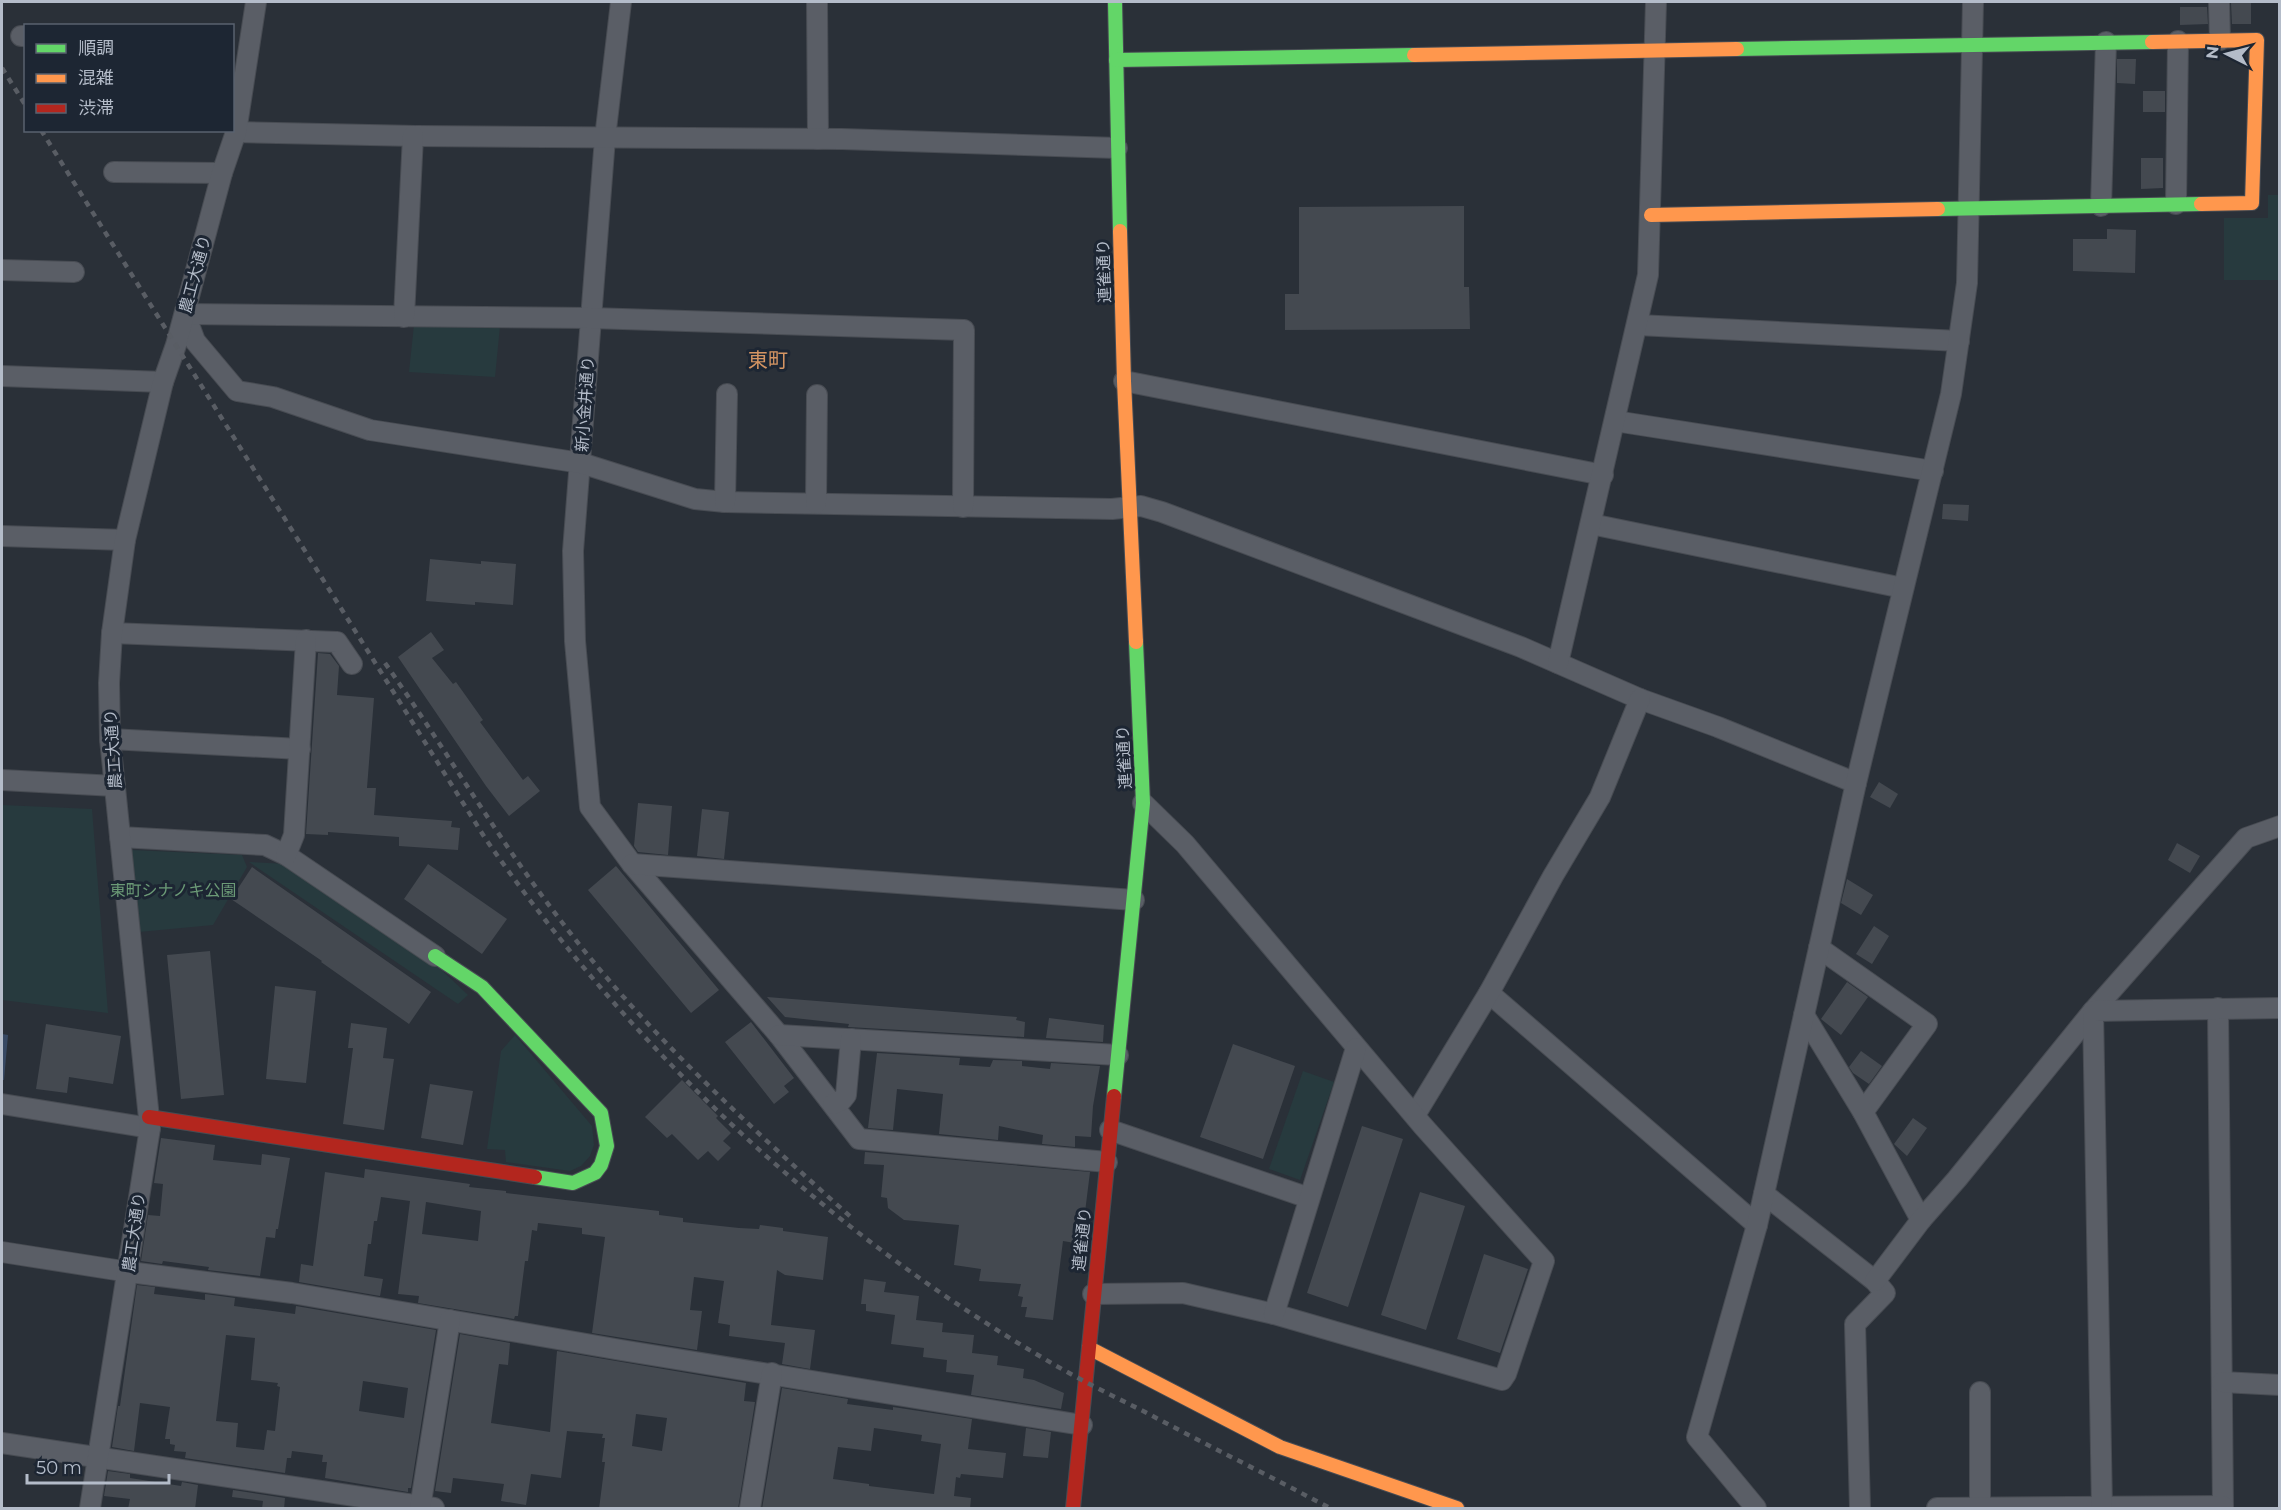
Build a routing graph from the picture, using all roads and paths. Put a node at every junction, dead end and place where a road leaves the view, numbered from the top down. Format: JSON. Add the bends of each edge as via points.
{"nodes":[{"id":1,"x":256,"y":2,"type":"edge"},
{"id":2,"x":621,"y":2,"type":"edge"},
{"id":3,"x":817,"y":2,"type":"edge"},
{"id":4,"x":1115,"y":2,"type":"edge"},
{"id":5,"x":1656,"y":2,"type":"edge"},
{"id":6,"x":1973,"y":2,"type":"edge"},
{"id":7,"x":2218,"y":2,"type":"edge"},
{"id":8,"x":2220,"y":40,"type":"junction"},
{"id":9,"x":2178,"y":41,"type":"junction"},
{"id":10,"x":2106,"y":42,"type":"junction"},
{"id":11,"x":241,"y":44,"type":"edge"},
{"id":12,"x":1972,"y":45,"type":"junction"},
{"id":13,"x":1655,"y":50,"type":"junction"},
{"id":14,"x":1116,"y":60,"type":"junction"},
{"id":15,"x":236,"y":132,"type":"junction"},
{"id":16,"x":412,"y":136,"type":"junction"},
{"id":17,"x":604,"y":138,"type":"junction"},
{"id":18,"x":818,"y":139,"type":"junction"},
{"id":19,"x":1117,"y":148,"type":"junction"},
{"id":20,"x":114,"y":172,"type":"dead end"},
{"id":21,"x":222,"y":173,"type":"junction"},
{"id":22,"x":2176,"y":204,"type":"junction"},
{"id":23,"x":2101,"y":206,"type":"junction"},
{"id":24,"x":1969,"y":208,"type":"junction"},
{"id":25,"x":1651,"y":215,"type":"junction"},
{"id":26,"x":2,"y":270,"type":"edge"},
{"id":27,"x":74,"y":273,"type":"dead end"},
{"id":28,"x":185,"y":314,"type":"junction"},
{"id":29,"x":404,"y":316,"type":"junction"},
{"id":30,"x":591,"y":318,"type":"junction"},
{"id":31,"x":1638,"y":325,"type":"junction"},
{"id":32,"x":1959,"y":341,"type":"junction"},
{"id":33,"x":2,"y":376,"type":"edge"},
{"id":34,"x":1124,"y":381,"type":"junction"},
{"id":35,"x":162,"y":382,"type":"junction"},
{"id":36,"x":727,"y":394,"type":"dead end"},
{"id":37,"x":817,"y":395,"type":"dead end"},
{"id":38,"x":1615,"y":421,"type":"junction"},
{"id":39,"x":581,"y":463,"type":"junction"},
{"id":40,"x":1933,"y":471,"type":"junction"},
{"id":41,"x":1603,"y":475,"type":"junction"},
{"id":42,"x":725,"y":502,"type":"junction"},
{"id":43,"x":816,"y":503,"type":"junction"},
{"id":44,"x":963,"y":507,"type":"junction"},
{"id":45,"x":1128,"y":508,"type":"junction"},
{"id":46,"x":1591,"y":524,"type":"junction"},
{"id":47,"x":2,"y":536,"type":"edge"},
{"id":48,"x":125,"y":540,"type":"junction"},
{"id":49,"x":1903,"y":588,"type":"junction"},
{"id":50,"x":112,"y":633,"type":"junction"},
{"id":51,"x":306,"y":640,"type":"junction"},
{"id":52,"x":1558,"y":663,"type":"junction"},
{"id":53,"x":352,"y":664,"type":"dead end"},
{"id":54,"x":1640,"y":699,"type":"junction"},
{"id":55,"x":110,"y":739,"type":"junction"},
{"id":56,"x":300,"y":749,"type":"junction"},
{"id":57,"x":2,"y":780,"type":"edge"},
{"id":58,"x":1856,"y":783,"type":"junction"},
{"id":59,"x":115,"y":786,"type":"junction"},
{"id":60,"x":1143,"y":803,"type":"junction"},
{"id":61,"x":2280,"y":826,"type":"edge"},
{"id":62,"x":120,"y":837,"type":"junction"},
{"id":63,"x":286,"y":855,"type":"junction"},
{"id":64,"x":632,"y":864,"type":"junction"},
{"id":65,"x":1134,"y":900,"type":"junction"},
{"id":66,"x":1819,"y":948,"type":"junction"},
{"id":67,"x":435,"y":956,"type":"joint"},
{"id":68,"x":1489,"y":993,"type":"junction"},
{"id":69,"x":2218,"y":1008,"type":"junction"},
{"id":70,"x":2280,"y":1008,"type":"edge"},
{"id":71,"x":2093,"y":1011,"type":"junction"},
{"id":72,"x":1804,"y":1015,"type":"junction"},
{"id":73,"x":779,"y":1035,"type":"junction"},
{"id":74,"x":851,"y":1039,"type":"junction"},
{"id":75,"x":1356,"y":1048,"type":"junction"},
{"id":76,"x":1118,"y":1055,"type":"junction"},
{"id":77,"x":2,"y":1104,"type":"edge"},
{"id":78,"x":833,"y":1104,"type":"junction"},
{"id":79,"x":1863,"y":1112,"type":"junction"},
{"id":80,"x":1415,"y":1115,"type":"junction"},
{"id":81,"x":150,"y":1122,"type":"junction"},
{"id":82,"x":1110,"y":1130,"type":"junction"},
{"id":83,"x":1107,"y":1162,"type":"junction"},
{"id":84,"x":1764,"y":1194,"type":"junction"},
{"id":85,"x":1310,"y":1198,"type":"junction"},
{"id":86,"x":1921,"y":1220,"type":"junction"},
{"id":87,"x":1757,"y":1225,"type":"junction"},
{"id":88,"x":2,"y":1252,"type":"edge"},
{"id":89,"x":129,"y":1272,"type":"junction"},
{"id":90,"x":1875,"y":1281,"type":"junction"},
{"id":91,"x":1094,"y":1293,"type":"junction"},
{"id":92,"x":1274,"y":1314,"type":"junction"},
{"id":93,"x":450,"y":1320,"type":"junction"},
{"id":94,"x":1089,"y":1348,"type":"junction"},
{"id":95,"x":772,"y":1373,"type":"junction"},
{"id":96,"x":2222,"y":1382,"type":"junction"},
{"id":97,"x":2280,"y":1385,"type":"edge"},
{"id":98,"x":1980,"y":1392,"type":"dead end"},
{"id":99,"x":1082,"y":1425,"type":"junction"},
{"id":100,"x":2,"y":1443,"type":"edge"},
{"id":101,"x":98,"y":1458,"type":"junction"},
{"id":102,"x":2223,"y":1507,"type":"edge"},
{"id":103,"x":425,"y":1508,"type":"edge"},
{"id":104,"x":1980,"y":1508,"type":"edge"},
{"id":105,"x":2102,"y":1508,"type":"edge"},
{"id":106,"x":90,"y":1509,"type":"edge"},
{"id":107,"x":750,"y":1509,"type":"edge"},
{"id":108,"x":1073,"y":1509,"type":"edge"},
{"id":109,"x":1457,"y":1509,"type":"edge"},
{"id":110,"x":1756,"y":1509,"type":"edge"},
{"id":111,"x":1860,"y":1509,"type":"edge"},
{"id":112,"x":1937,"y":1509,"type":"edge"}],
"edges":[{"from":1,"to":11,"type":"street","name":"農工大通り"},
{"from":2,"to":17,"type":"street","name":"新小金井通り"},
{"from":3,"to":18,"type":"street"},
{"from":4,"to":14,"type":"street","name":"連雀通り"},
{"from":5,"to":13,"type":"street"},
{"from":6,"to":12,"type":"street"},
{"from":7,"to":8,"type":"street"},
{"from":8,"to":9,"type":"street"},
{"from":8,"to":22,"type":"street","via":[[2257,40],[2252,203]]},
{"from":9,"to":10,"type":"street"},
{"from":9,"to":22,"type":"street"},
{"from":10,"to":12,"type":"street"},
{"from":10,"to":23,"type":"street"},
{"from":11,"to":15,"type":"street","name":"農工大通り"},
{"from":12,"to":13,"type":"street"},
{"from":12,"to":24,"type":"street"},
{"from":13,"to":14,"type":"street"},
{"from":13,"to":25,"type":"street"},
{"from":14,"to":19,"type":"street","name":"連雀通り"},
{"from":15,"to":16,"type":"street"},
{"from":15,"to":21,"type":"street","name":"農工大通り"},
{"from":16,"to":17,"type":"street"},
{"from":16,"to":29,"type":"street"},
{"from":17,"to":18,"type":"street"},
{"from":17,"to":30,"type":"street","name":"新小金井通り"},
{"from":18,"to":19,"type":"street"},
{"from":19,"to":34,"type":"street","name":"連雀通り"},
{"from":20,"to":21,"type":"street"},
{"from":21,"to":28,"type":"street","name":"農工大通り"},
{"from":22,"to":23,"type":"street"},
{"from":23,"to":24,"type":"street"},
{"from":24,"to":25,"type":"street"},
{"from":24,"to":32,"type":"street","via":[[1967,282]]},
{"from":25,"to":31,"type":"street","via":[[1648,275]]},
{"from":26,"to":27,"type":"street"},
{"from":28,"to":29,"type":"street"},
{"from":28,"to":35,"type":"street","name":"農工大通り"},
{"from":28,"to":39,"type":"street","via":[[195,341],[237,392],[273,397],[370,430]]},
{"from":29,"to":30,"type":"street"},
{"from":30,"to":39,"type":"street","name":"新小金井通り"},
{"from":30,"to":44,"type":"street","via":[[964,330]]},
{"from":31,"to":32,"type":"street"},
{"from":31,"to":38,"type":"street"},
{"from":32,"to":40,"type":"street"},
{"from":33,"to":35,"type":"street"},
{"from":34,"to":41,"type":"street"},
{"from":34,"to":45,"type":"street","name":"連雀通り"},
{"from":35,"to":48,"type":"street","name":"農工大通り"},
{"from":36,"to":42,"type":"street"},
{"from":37,"to":43,"type":"street"},
{"from":38,"to":40,"type":"street"},
{"from":38,"to":41,"type":"street"},
{"from":39,"to":42,"type":"street","via":[[695,499]]},
{"from":39,"to":64,"type":"street","name":"新小金井通り","via":[[573,596],[590,807]]},
{"from":40,"to":49,"type":"street"},
{"from":41,"to":46,"type":"street"},
{"from":42,"to":43,"type":"street"},
{"from":43,"to":44,"type":"street"},
{"from":44,"to":45,"type":"street"},
{"from":45,"to":52,"type":"street","via":[[1142,506],[1162,512]]},
{"from":45,"to":60,"type":"street","name":"連雀通り"},
{"from":46,"to":49,"type":"street"},
{"from":46,"to":52,"type":"street"},
{"from":47,"to":48,"type":"street"},
{"from":48,"to":50,"type":"street","name":"農工大通り"},
{"from":49,"to":58,"type":"street"},
{"from":50,"to":51,"type":"street"},
{"from":50,"to":55,"type":"street","name":"農工大通り"},
{"from":51,"to":53,"type":"street","via":[[337,642]]},
{"from":51,"to":56,"type":"street"},
{"from":52,"to":54,"type":"street"},
{"from":54,"to":58,"type":"street"},
{"from":54,"to":68,"type":"street","via":[[1599,797]]},
{"from":55,"to":56,"type":"street"},
{"from":55,"to":59,"type":"street","name":"農工大通り"},
{"from":56,"to":63,"type":"street","via":[[294,835]]},
{"from":57,"to":59,"type":"street"},
{"from":58,"to":66,"type":"street"},
{"from":59,"to":62,"type":"street","name":"農工大通り"},
{"from":60,"to":65,"type":"street","name":"連雀通り"},
{"from":60,"to":75,"type":"street","via":[[1185,844]]},
{"from":61,"to":71,"type":"street","via":[[2246,838]]},
{"from":62,"to":63,"type":"street","via":[[265,844]]},
{"from":62,"to":81,"type":"street","name":"農工大通り"},
{"from":63,"to":67,"type":"street"},
{"from":64,"to":65,"type":"street"},
{"from":64,"to":73,"type":"street"},
{"from":65,"to":76,"type":"street","name":"連雀通り"},
{"from":66,"to":72,"type":"street"},
{"from":66,"to":79,"type":"street","via":[[1927,1024]]},
{"from":67,"to":81,"type":"street","via":[[482,987],[602,1113],[608,1131],[607,1152],[586,1180],[573,1183]]},
{"from":68,"to":80,"type":"street"},
{"from":68,"to":87,"type":"street"},
{"from":69,"to":70,"type":"street"},
{"from":69,"to":71,"type":"street"},
{"from":69,"to":96,"type":"street"},
{"from":71,"to":86,"type":"street"},
{"from":71,"to":105,"type":"street"},
{"from":72,"to":79,"type":"street"},
{"from":72,"to":84,"type":"street"},
{"from":73,"to":74,"type":"street"},
{"from":73,"to":78,"type":"street"},
{"from":74,"to":76,"type":"street"},
{"from":74,"to":78,"type":"street","via":[[846,1095]]},
{"from":75,"to":80,"type":"street"},
{"from":75,"to":85,"type":"street"},
{"from":76,"to":82,"type":"street","name":"連雀通り"},
{"from":77,"to":81,"type":"street"},
{"from":78,"to":83,"type":"street","via":[[859,1139]]},
{"from":79,"to":86,"type":"street"},
{"from":80,"to":92,"type":"street","via":[[1544,1261],[1502,1380]]},
{"from":81,"to":89,"type":"street","name":"農工大通り"},
{"from":82,"to":83,"type":"street","name":"連雀通り"},
{"from":82,"to":85,"type":"street"},
{"from":83,"to":91,"type":"street","name":"連雀通り"},
{"from":84,"to":87,"type":"street"},
{"from":84,"to":90,"type":"street"},
{"from":85,"to":92,"type":"street"},
{"from":86,"to":90,"type":"street"},
{"from":87,"to":110,"type":"street","via":[[1697,1437]]},
{"from":88,"to":89,"type":"street"},
{"from":89,"to":93,"type":"street","via":[[292,1293]]},
{"from":89,"to":101,"type":"street","name":"農工大通り"},
{"from":90,"to":111,"type":"street","via":[[1885,1293],[1856,1324]]},
{"from":91,"to":92,"type":"street","via":[[1183,1293]]},
{"from":91,"to":94,"type":"street","name":"連雀通り"},
{"from":93,"to":95,"type":"street"},
{"from":93,"to":103,"type":"street"},
{"from":94,"to":99,"type":"street","name":"連雀通り"},
{"from":94,"to":109,"type":"street","via":[[1280,1447]]},
{"from":95,"to":99,"type":"street"},
{"from":95,"to":107,"type":"street"},
{"from":96,"to":97,"type":"street"},
{"from":96,"to":102,"type":"street"},
{"from":98,"to":104,"type":"street"},
{"from":99,"to":108,"type":"street","name":"連雀通り"},
{"from":100,"to":101,"type":"street"},
{"from":101,"to":103,"type":"street"},
{"from":101,"to":106,"type":"street","name":"農工大通り"},
{"from":102,"to":105,"type":"street"},
{"from":104,"to":105,"type":"street"},
{"from":104,"to":112,"type":"street"}]}
